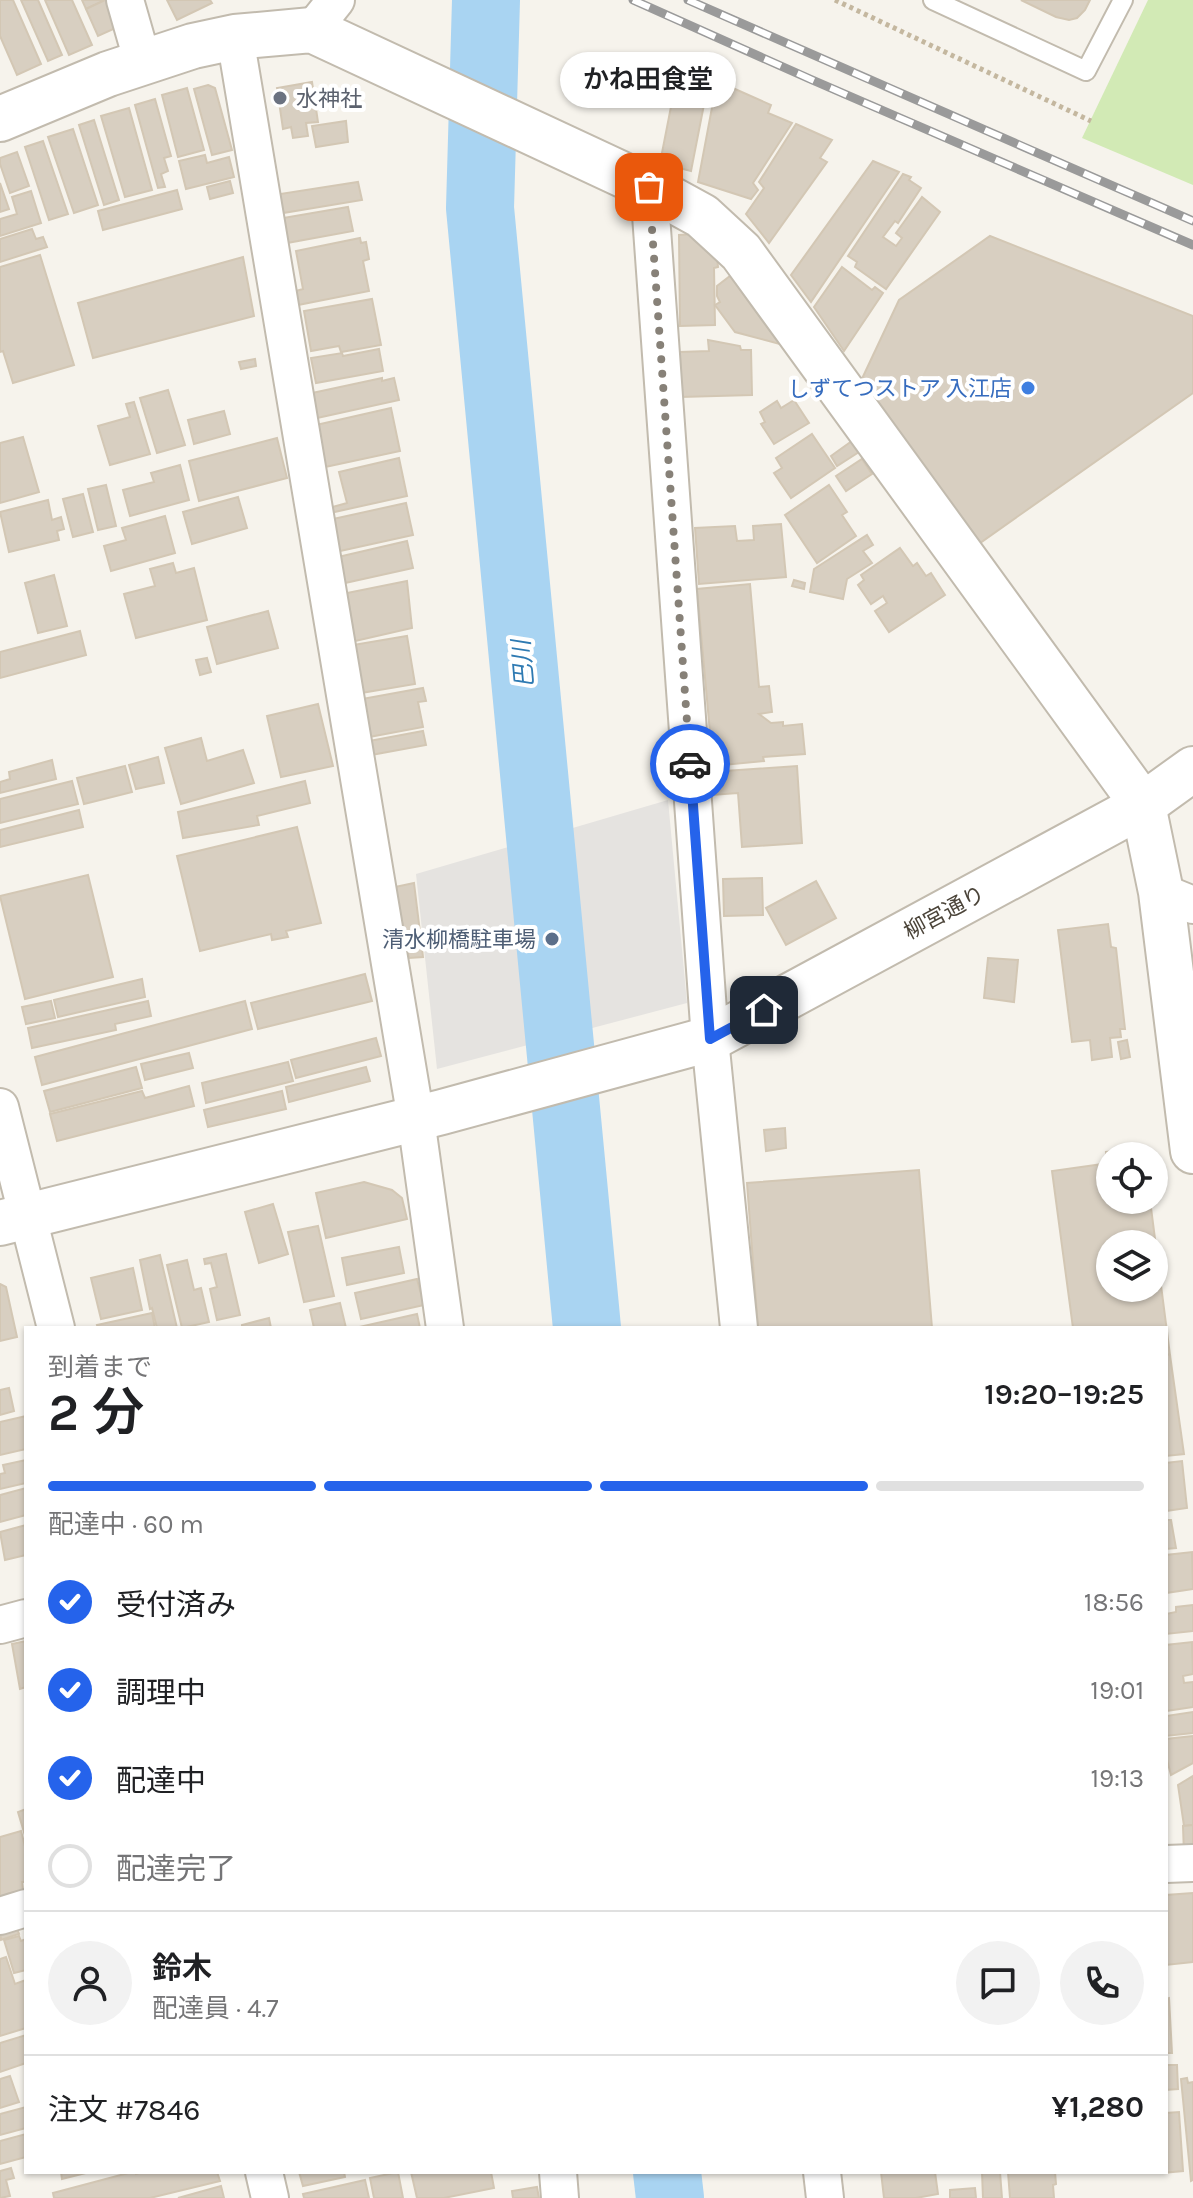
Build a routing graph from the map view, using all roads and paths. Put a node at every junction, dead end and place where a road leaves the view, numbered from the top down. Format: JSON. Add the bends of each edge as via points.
{"nodes":[{"id":1,"x":125,"y":0,"type":"edge"},
{"id":2,"x":835,"y":0,"type":"edge"},
{"id":3,"x":933,"y":0,"type":"edge"},
{"id":4,"x":1123,"y":0,"type":"edge"},
{"id":5,"x":331,"y":25,"type":"edge"},
{"id":6,"x":235,"y":37,"type":"junction"},
{"id":7,"x":143,"y":63,"type":"junction"},
{"id":8,"x":0,"y":119,"type":"edge"},
{"id":9,"x":1091,"y":121,"type":"dead end"},
{"id":10,"x":640,"y":182,"type":"junction"},
{"id":11,"x":1193,"y":769,"type":"edge"},
{"id":12,"x":1143,"y":805,"type":"junction"},
{"id":13,"x":1177,"y":898,"type":"edge"},
{"id":14,"x":700,"y":1043,"type":"junction"},
{"id":15,"x":0,"y":1107,"type":"edge"},
{"id":16,"x":429,"y":1115,"type":"junction"},
{"id":17,"x":1193,"y":1151,"type":"edge"},
{"id":18,"x":13,"y":1219,"type":"edge"},
{"id":19,"x":55,"y":1326,"type":"edge"},
{"id":20,"x":445,"y":1326,"type":"edge"},
{"id":21,"x":739,"y":1326,"type":"edge"},
{"id":22,"x":24,"y":1619,"type":"edge"},
{"id":23,"x":0,"y":1625,"type":"edge"},
{"id":24,"x":1193,"y":1863,"type":"edge"},
{"id":25,"x":1168,"y":1864,"type":"edge"},
{"id":26,"x":24,"y":1909,"type":"edge"},
{"id":27,"x":0,"y":1916,"type":"edge"},
{"id":28,"x":264,"y":2174,"type":"edge"},
{"id":29,"x":558,"y":2174,"type":"edge"},
{"id":30,"x":822,"y":2174,"type":"edge"},
{"id":31,"x":270,"y":2198,"type":"edge"},
{"id":32,"x":560,"y":2198,"type":"edge"},
{"id":33,"x":825,"y":2198,"type":"edge"}],
"edges":[{"from":1,"to":7,"type":"street"},
{"from":2,"to":9,"type":"path"},
{"from":3,"to":4,"type":"lane","via":[[1086,71]]},
{"from":5,"to":6,"type":"street"},
{"from":5,"to":10,"type":"street"},
{"from":6,"to":7,"type":"street"},
{"from":6,"to":16,"type":"street"},
{"from":7,"to":8,"type":"street"},
{"from":10,"to":12,"type":"street","via":[[702,216],[741,252]]},
{"from":10,"to":14,"type":"street"},
{"from":11,"to":12,"type":"street","name":"柳宮通り"},
{"from":12,"to":13,"type":"street"},
{"from":12,"to":14,"type":"street","name":"柳宮通り"},
{"from":13,"to":17,"type":"street"},
{"from":14,"to":16,"type":"street","name":"柳宮通り"},
{"from":14,"to":21,"type":"street"},
{"from":15,"to":18,"type":"street"},
{"from":16,"to":18,"type":"street","name":"柳宮通り"},
{"from":16,"to":20,"type":"street"},
{"from":18,"to":19,"type":"street"},
{"from":22,"to":23,"type":"street"},
{"from":24,"to":25,"type":"street"},
{"from":26,"to":27,"type":"street"},
{"from":28,"to":31,"type":"street"},
{"from":29,"to":32,"type":"street"},
{"from":30,"to":33,"type":"street"}]}
